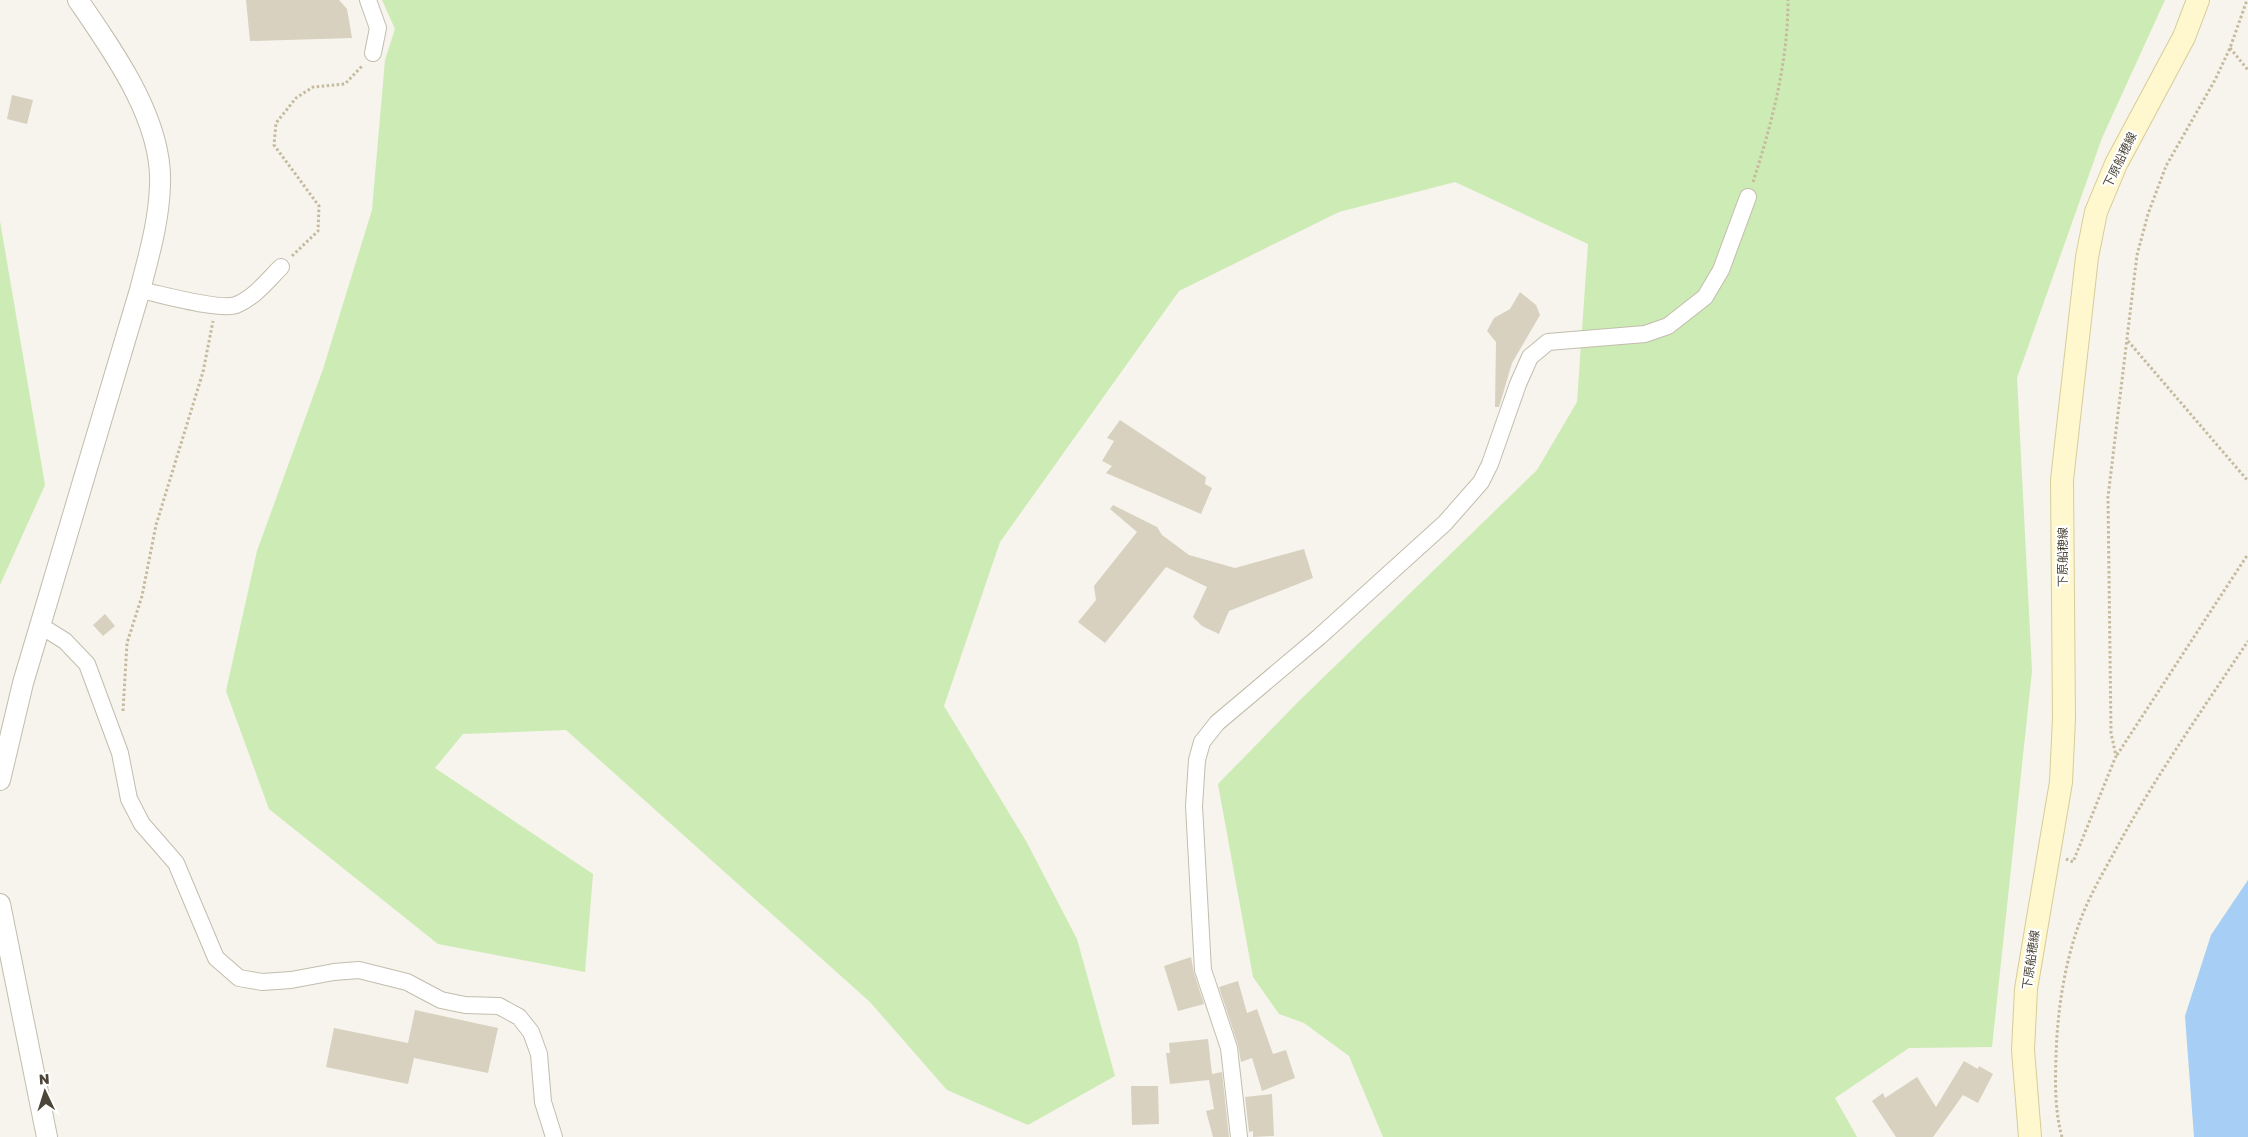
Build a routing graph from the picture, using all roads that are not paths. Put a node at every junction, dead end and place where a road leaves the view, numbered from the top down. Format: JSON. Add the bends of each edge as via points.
{"nodes":[{"id":1,"x":78,"y":0,"type":"edge"},
{"id":2,"x":368,"y":0,"type":"edge"},
{"id":3,"x":2198,"y":0,"type":"edge"},
{"id":4,"x":373,"y":53,"type":"road end"},
{"id":5,"x":1748,"y":197,"type":"road end"},
{"id":6,"x":281,"y":267,"type":"road end"},
{"id":7,"x":140,"y":290,"type":"junction"},
{"id":8,"x":41,"y":626,"type":"junction"},
{"id":9,"x":0,"y":780,"type":"edge"},
{"id":10,"x":0,"y":904,"type":"edge"},
{"id":11,"x":47,"y":1137,"type":"edge"},
{"id":12,"x":554,"y":1137,"type":"edge"},
{"id":13,"x":1239,"y":1137,"type":"edge"},
{"id":14,"x":2030,"y":1137,"type":"edge"}],
"edges":[{"from":1,"to":7,"type":"street","via":[[132,81],[147,117],[156,152],[161,183],[156,225]]},
{"from":2,"to":4,"type":"street","via":[[378,28]]},
{"from":3,"to":14,"type":"main road","name":"下原船穂線","via":[[2184,37],[2116,164],[2096,212],[2087,258],[2062,480],[2061,782],[2026,989],[2023,1050]]},
{"from":5,"to":13,"type":"street","via":[[1721,270],[1705,297],[1668,326],[1645,334],[1548,342],[1530,357],[1490,464],[1480,482],[1446,523],[1320,637],[1217,723],[1202,742],[1197,760],[1194,806],[1203,970],[1229,1048]]},
{"from":6,"to":7,"type":"street","via":[[253,294],[236,305],[216,306]]},
{"from":7,"to":8,"type":"street"},
{"from":8,"to":9,"type":"street","via":[[23,683]]},
{"from":8,"to":12,"type":"street","via":[[65,641],[88,664],[120,753],[129,799],[142,824],[176,863],[216,958],[239,978],[262,982],[359,970],[407,982],[441,1000],[465,1006],[499,1006],[519,1017],[531,1032],[539,1054],[543,1102]]},
{"from":10,"to":11,"type":"street"}]}
